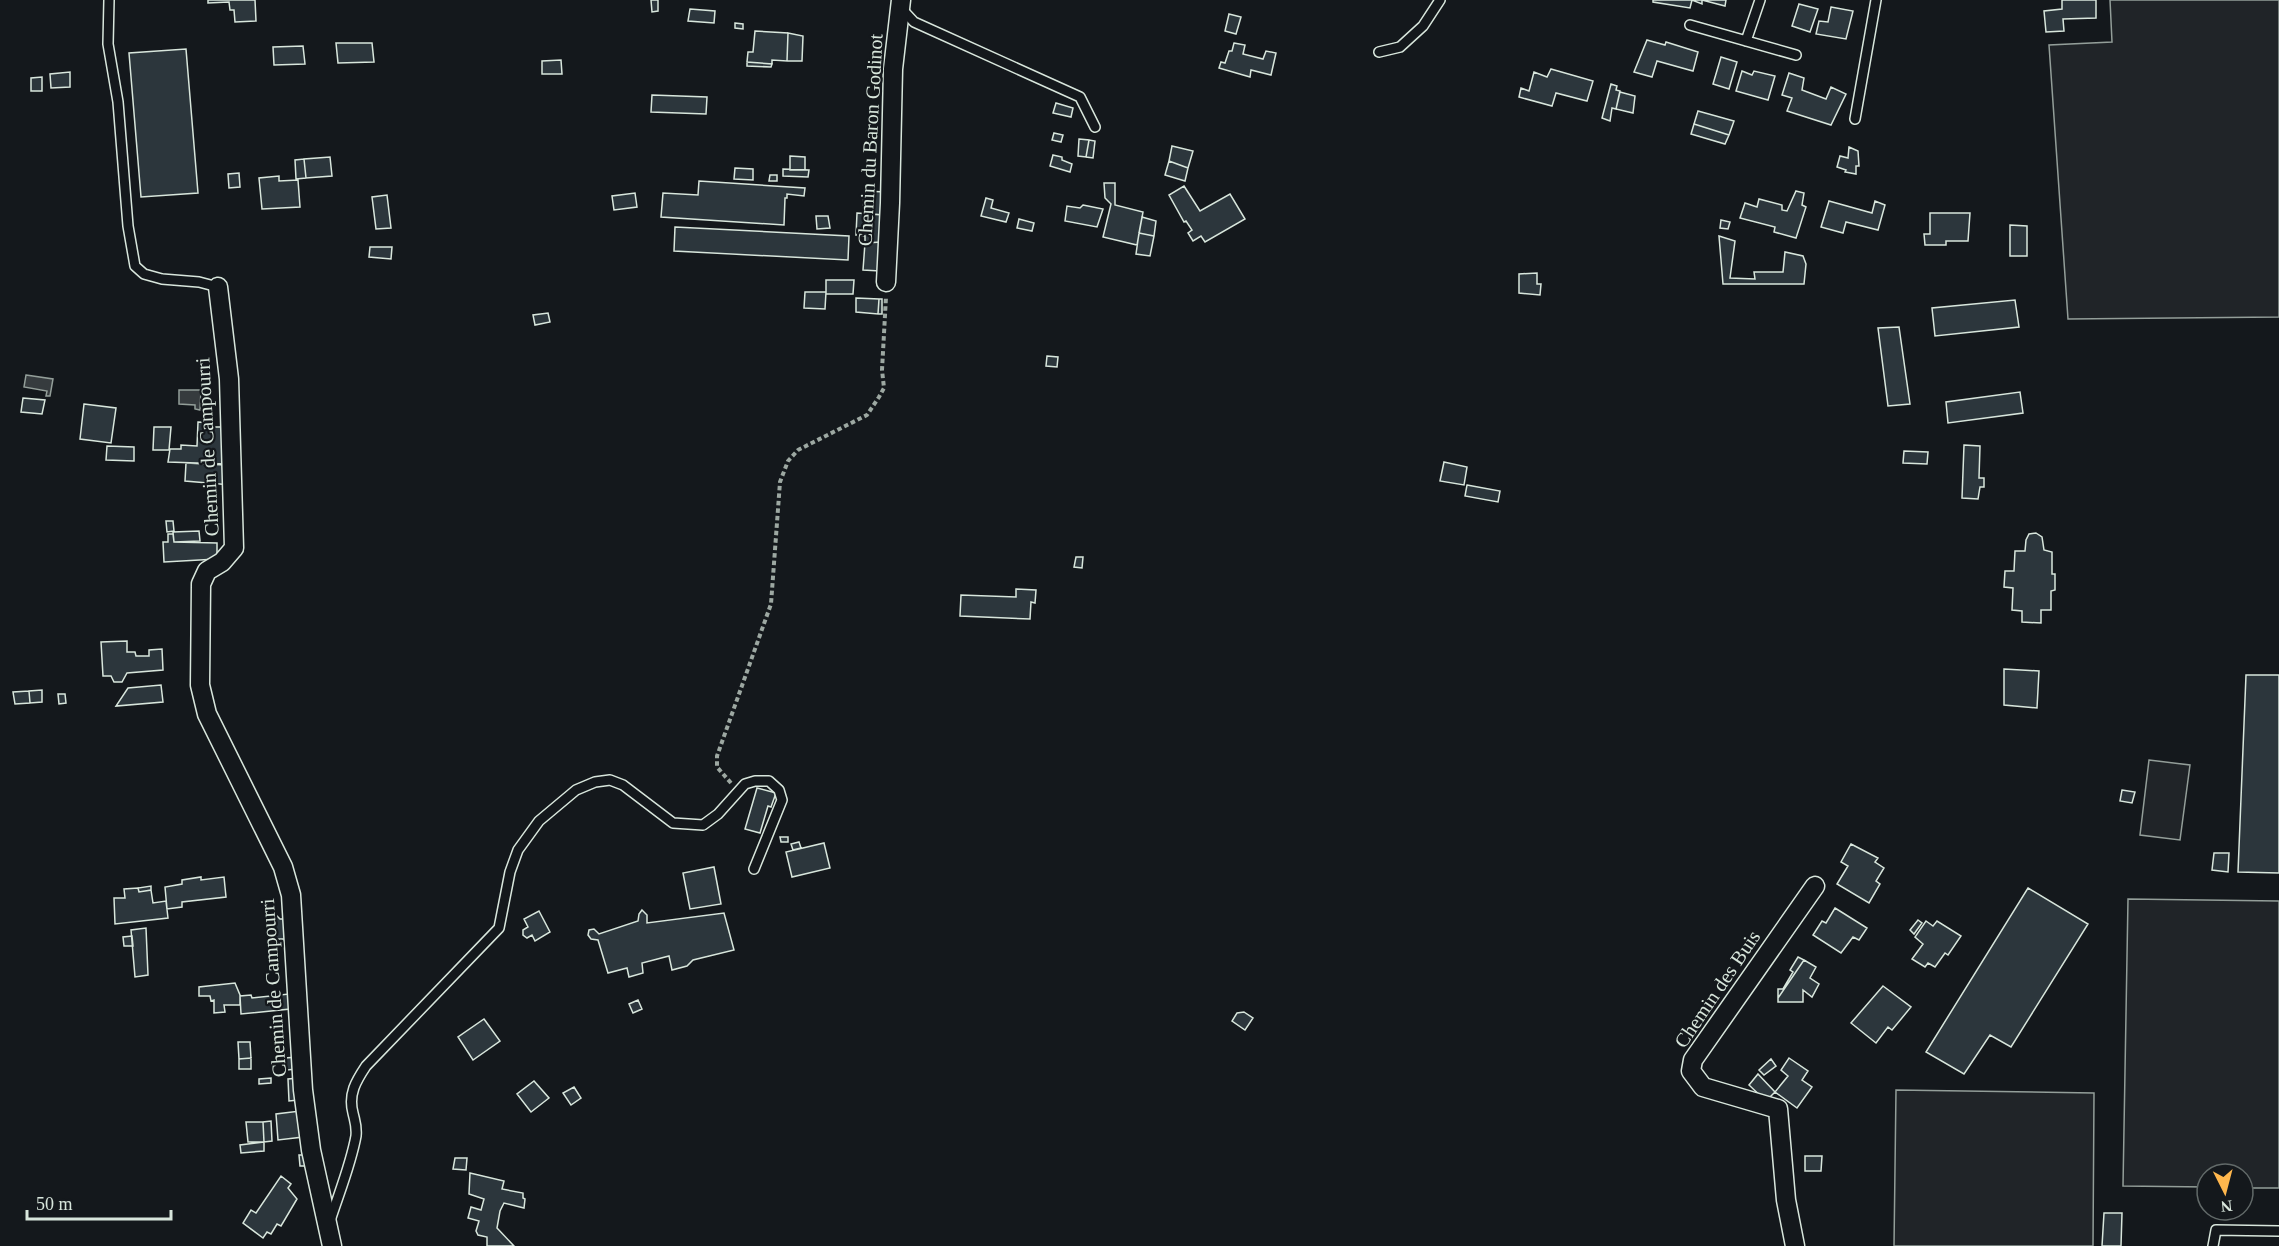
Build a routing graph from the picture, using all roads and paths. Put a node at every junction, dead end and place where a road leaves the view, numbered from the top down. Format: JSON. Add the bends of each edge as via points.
{"nodes":[{"id":1,"x":109,"y":0,"type":"edge"},
{"id":2,"x":1440,"y":0,"type":"edge"},
{"id":3,"x":1760,"y":0,"type":"edge"},
{"id":4,"x":1876,"y":0,"type":"edge"},
{"id":5,"x":901,"y":4,"type":"edge"},
{"id":6,"x":1690,"y":25,"type":"dead end"},
{"id":7,"x":1746,"y":41,"type":"junction"},
{"id":8,"x":1379,"y":52,"type":"dead end"},
{"id":9,"x":1796,"y":55,"type":"dead end"},
{"id":10,"x":1856,"y":119,"type":"dead end"},
{"id":11,"x":1095,"y":127,"type":"dead end"},
{"id":12,"x":886,"y":282,"type":"joint"},
{"id":13,"x":218,"y":287,"type":"joint"},
{"id":14,"x":739,"y":790,"type":"junction"},
{"id":15,"x":754,"y":869,"type":"dead end"},
{"id":16,"x":1815,"y":886,"type":"dead end"},
{"id":17,"x":328,"y":1226,"type":"junction"},
{"id":18,"x":2279,"y":1231,"type":"edge"},
{"id":19,"x":332,"y":1246,"type":"edge"},
{"id":20,"x":1796,"y":1246,"type":"edge"},
{"id":21,"x":2213,"y":1246,"type":"edge"}],
"edges":[{"from":1,"to":13,"type":"lane","name":"Chemin de Campourri","via":[[108,44],[135,267],[162,279]]},
{"from":2,"to":8,"type":"lane","via":[[1423,26],[1400,47]]},
{"from":3,"to":7,"type":"lane"},
{"from":4,"to":10,"type":"lane"},
{"from":5,"to":11,"type":"lane","via":[[914,22],[1080,97]]},
{"from":5,"to":12,"type":"street","name":"Chemin du Baron Godinot","via":[[892,69]]},
{"from":6,"to":7,"type":"lane"},
{"from":7,"to":9,"type":"lane"},
{"from":12,"to":14,"type":"path","via":[[884,388],[879,398],[867,416],[798,450],[788,461],[780,482],[771,604],[717,756],[717,766]]},
{"from":13,"to":17,"type":"street","name":"Chemin de Campourri","via":[[229,379],[234,548],[207,571],[201,584],[200,685],[207,714],[283,867],[291,895],[303,1090]]},
{"from":14,"to":15,"type":"lane","via":[[745,784],[769,781],[779,790],[782,800]]},
{"from":14,"to":17,"type":"lane","via":[[704,825],[685,825],[666,819],[623,785],[610,780],[596,782],[576,790],[540,821],[519,850],[510,872],[499,928],[366,1065],[355,1082],[351,1098],[357,1125],[355,1139]]},
{"from":16,"to":20,"type":"street","name":"Chemin des Buis","via":[[1692,1060],[1691,1071],[1703,1088],[1778,1108],[1786,1200]]},
{"from":17,"to":19,"type":"street","name":"Chemin de Campourri"},
{"from":18,"to":21,"type":"lane","via":[[2216,1230]]}]}
